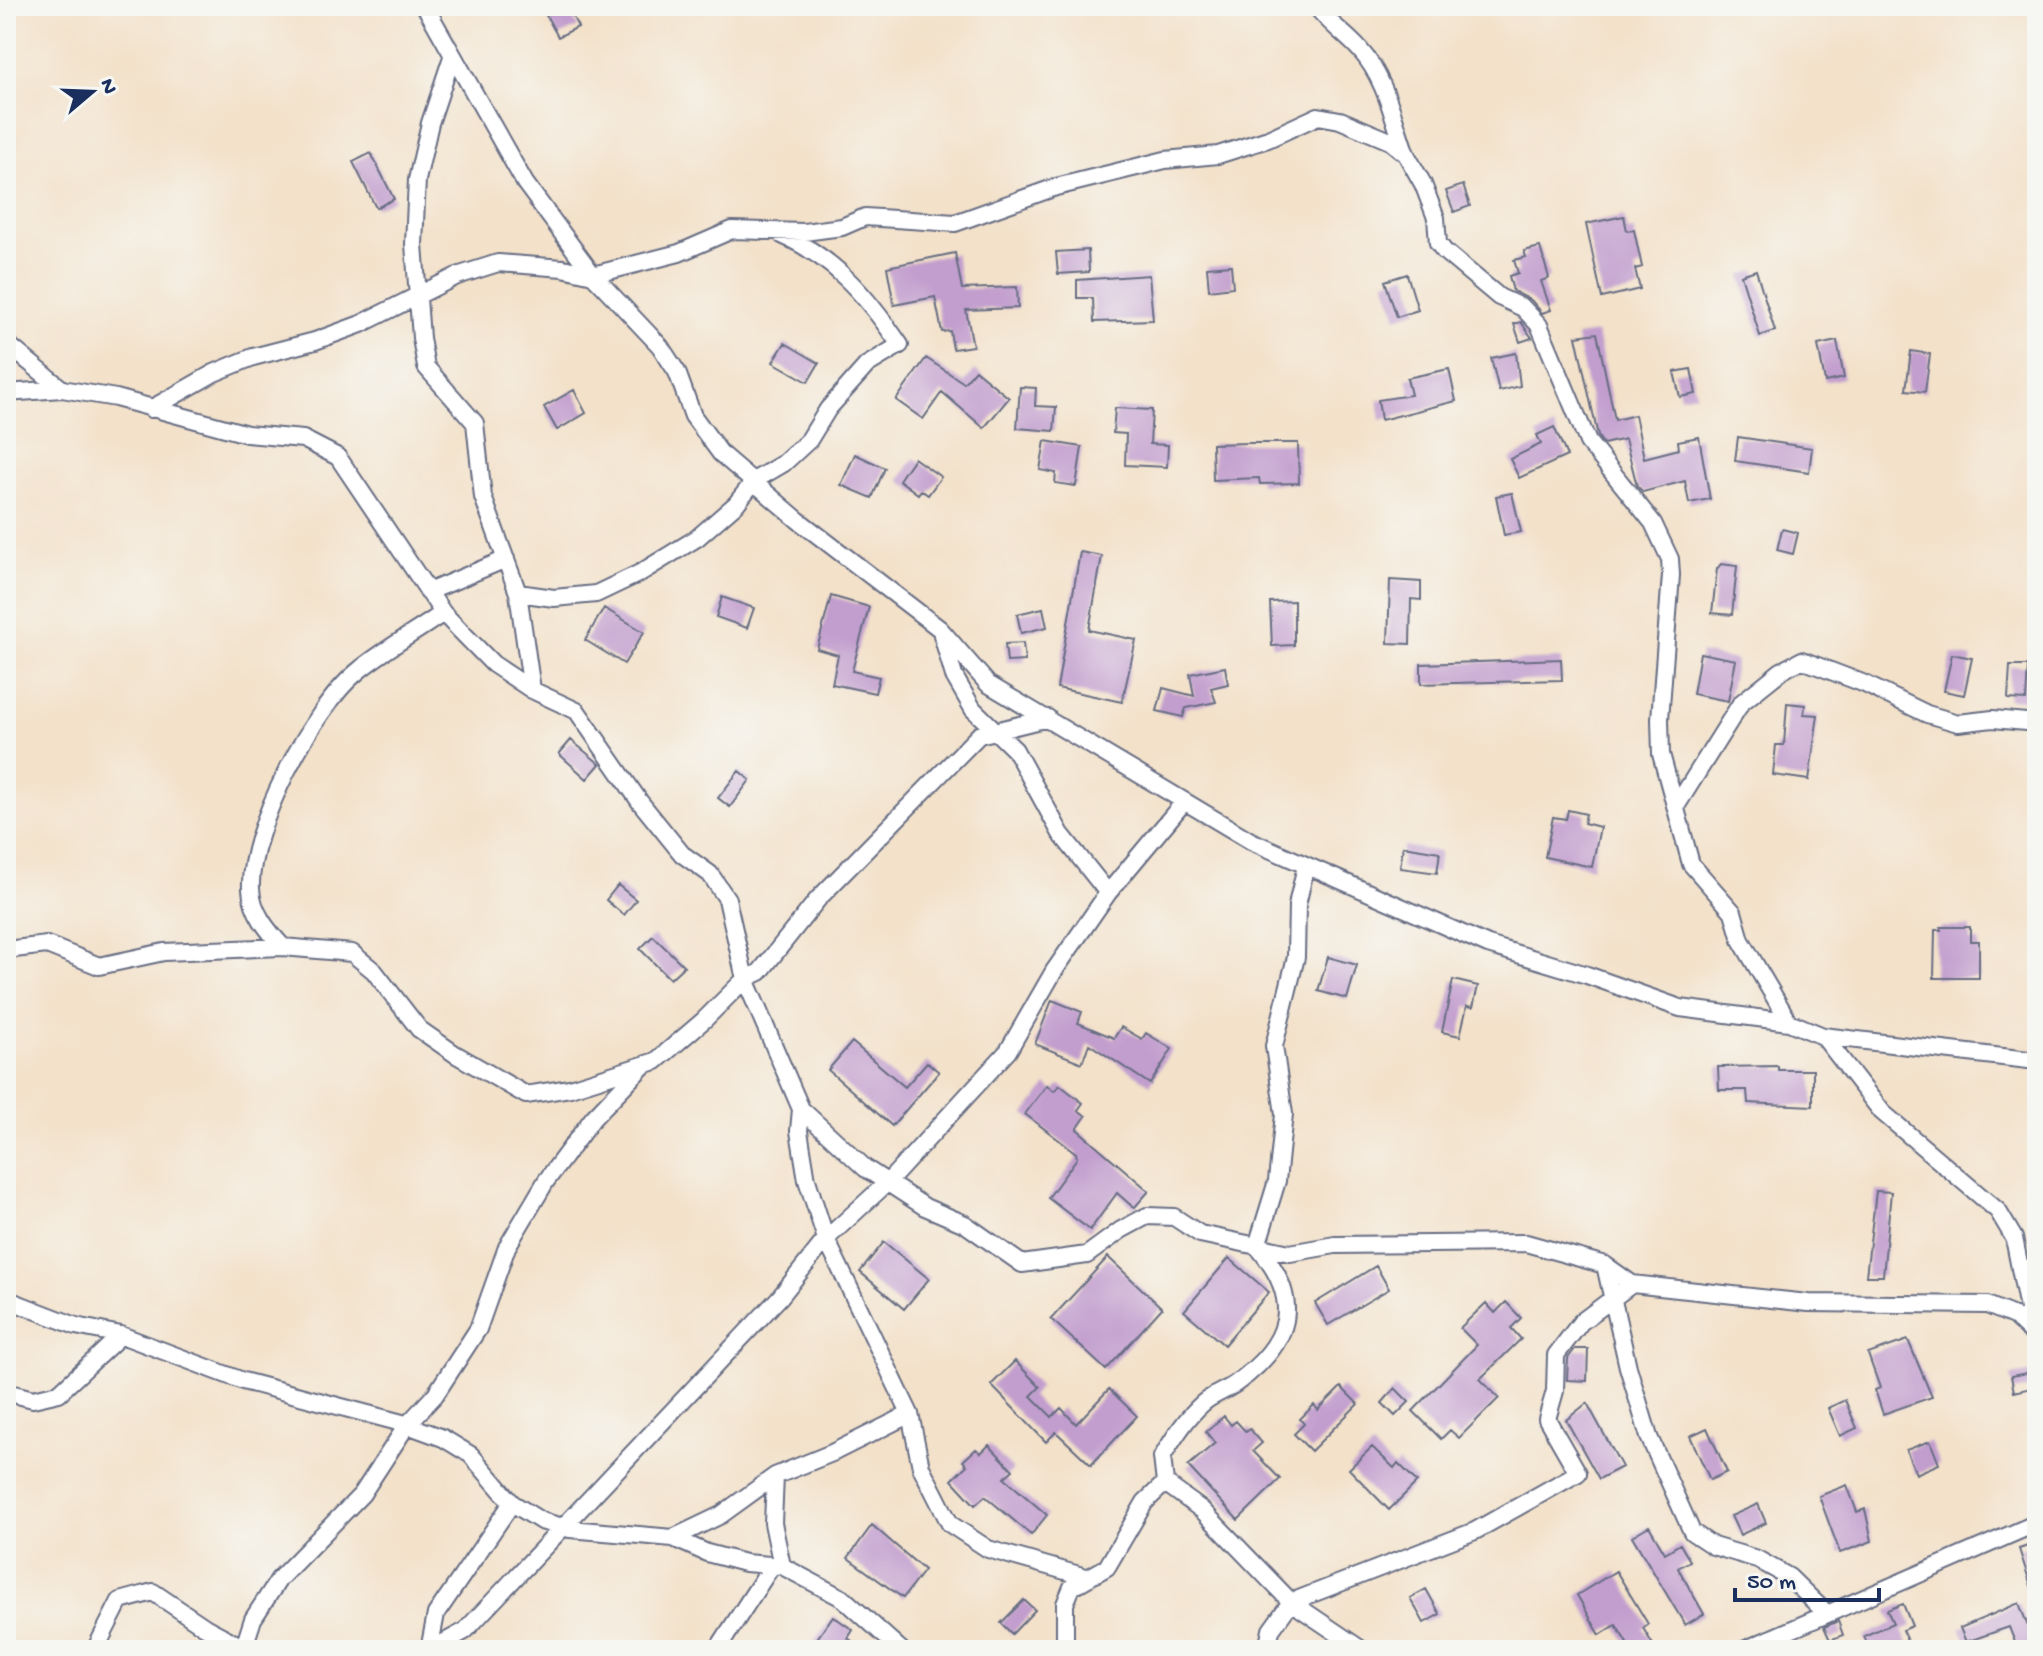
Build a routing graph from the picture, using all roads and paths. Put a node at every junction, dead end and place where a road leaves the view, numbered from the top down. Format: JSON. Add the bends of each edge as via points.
{"nodes":[{"id":1,"x":425,"y":6,"type":"edge"},
{"id":2,"x":1316,"y":6,"type":"edge"},
{"id":3,"x":452,"y":57,"type":"junction"},
{"id":4,"x":1406,"y":154,"type":"junction"},
{"id":5,"x":779,"y":233,"type":"junction"},
{"id":6,"x":593,"y":275,"type":"junction"},
{"id":7,"x":417,"y":294,"type":"junction"},
{"id":8,"x":6,"y":343,"type":"edge"},
{"id":9,"x":62,"y":389,"type":"junction"},
{"id":10,"x":6,"y":393,"type":"edge"},
{"id":11,"x":151,"y":409,"type":"junction"},
{"id":12,"x":755,"y":480,"type":"junction"},
{"id":13,"x":506,"y":559,"type":"junction"},
{"id":14,"x":428,"y":592,"type":"junction"},
{"id":15,"x":518,"y":593,"type":"junction"},
{"id":16,"x":443,"y":613,"type":"junction"},
{"id":17,"x":940,"y":629,"type":"junction"},
{"id":18,"x":532,"y":690,"type":"junction"},
{"id":19,"x":1048,"y":718,"type":"junction"},
{"id":20,"x":2037,"y":723,"type":"edge"},
{"id":21,"x":994,"y":730,"type":"junction"},
{"id":22,"x":1183,"y":803,"type":"junction"},
{"id":23,"x":1677,"y":805,"type":"junction"},
{"id":24,"x":1306,"y":866,"type":"junction"},
{"id":25,"x":1108,"y":893,"type":"junction"},
{"id":26,"x":283,"y":947,"type":"junction"},
{"id":27,"x":6,"y":950,"type":"edge"},
{"id":28,"x":745,"y":979,"type":"junction"},
{"id":29,"x":1789,"y":1022,"type":"junction"},
{"id":30,"x":1823,"y":1036,"type":"junction"},
{"id":31,"x":2037,"y":1061,"type":"edge"},
{"id":32,"x":644,"y":1065,"type":"junction"},
{"id":33,"x":801,"y":1109,"type":"junction"},
{"id":34,"x":889,"y":1181,"type":"junction"},
{"id":35,"x":826,"y":1239,"type":"junction"},
{"id":36,"x":1257,"y":1246,"type":"junction"},
{"id":37,"x":1605,"y":1265,"type":"junction"},
{"id":38,"x":1632,"y":1284,"type":"junction"},
{"id":39,"x":1612,"y":1298,"type":"junction"},
{"id":40,"x":6,"y":1299,"type":"edge"},
{"id":41,"x":121,"y":1335,"type":"junction"},
{"id":42,"x":2035,"y":1339,"type":"edge"},
{"id":43,"x":6,"y":1392,"type":"edge"},
{"id":44,"x":910,"y":1414,"type":"junction"},
{"id":45,"x":407,"y":1425,"type":"junction"},
{"id":46,"x":775,"y":1476,"type":"junction"},
{"id":47,"x":1165,"y":1483,"type":"junction"},
{"id":48,"x":512,"y":1503,"type":"junction"},
{"id":49,"x":2037,"y":1523,"type":"edge"},
{"id":50,"x":563,"y":1528,"type":"junction"},
{"id":51,"x":673,"y":1538,"type":"junction"},
{"id":52,"x":777,"y":1567,"type":"junction"},
{"id":53,"x":1086,"y":1577,"type":"junction"},
{"id":54,"x":1291,"y":1602,"type":"junction"},
{"id":55,"x":1827,"y":1614,"type":"junction"},
{"id":56,"x":245,"y":1649,"type":"edge"},
{"id":57,"x":95,"y":1650,"type":"edge"},
{"id":58,"x":430,"y":1650,"type":"edge"},
{"id":59,"x":717,"y":1650,"type":"edge"},
{"id":60,"x":901,"y":1650,"type":"edge"},
{"id":61,"x":1065,"y":1650,"type":"edge"},
{"id":62,"x":1267,"y":1650,"type":"edge"},
{"id":63,"x":1362,"y":1650,"type":"edge"},
{"id":64,"x":1744,"y":1650,"type":"edge"}],
"edges":[{"from":1,"to":3,"type":"street"},
{"from":2,"to":4,"type":"street","via":[[1360,50],[1382,82]]},
{"from":3,"to":6,"type":"street","via":[[525,183]]},
{"from":3,"to":7,"type":"street","via":[[417,180]]},
{"from":4,"to":5,"type":"street","via":[[1390,141],[1318,116],[1218,155],[1165,160],[1056,187],[955,223],[865,217],[842,227]]},
{"from":4,"to":23,"type":"street","via":[[1436,218],[1438,243],[1458,266],[1523,308],[1539,325],[1588,442],[1653,523],[1670,559],[1660,719],[1661,754]]},
{"from":5,"to":6,"type":"street","via":[[732,230],[679,253]]},
{"from":5,"to":12,"type":"street","via":[[839,268],[900,345],[867,365],[809,440]]},
{"from":6,"to":7,"type":"street","via":[[498,263]]},
{"from":6,"to":12,"type":"street","via":[[660,346],[677,372],[693,416],[721,454]]},
{"from":7,"to":11,"type":"street","via":[[361,324],[214,373]]},
{"from":7,"to":13,"type":"street","via":[[426,367],[475,423],[483,497]]},
{"from":8,"to":9,"type":"street"},
{"from":9,"to":10,"type":"street"},
{"from":9,"to":11,"type":"street"},
{"from":11,"to":14,"type":"street","via":[[247,434],[303,439],[338,457]]},
{"from":12,"to":15,"type":"street","via":[[697,538],[596,594],[554,598]]},
{"from":12,"to":17,"type":"street","via":[[798,520]]},
{"from":13,"to":14,"type":"street"},
{"from":13,"to":15,"type":"street"},
{"from":14,"to":16,"type":"street"},
{"from":15,"to":18,"type":"street"},
{"from":16,"to":18,"type":"street","via":[[493,664]]},
{"from":16,"to":26,"type":"street","via":[[356,673],[334,695],[298,751],[256,837],[251,891],[264,926]]},
{"from":17,"to":19,"type":"street","via":[[988,684]]},
{"from":17,"to":21,"type":"street","via":[[954,676],[973,709]]},
{"from":18,"to":28,"type":"street","via":[[577,711],[682,854],[710,874],[727,899]]},
{"from":19,"to":21,"type":"street"},
{"from":19,"to":22,"type":"street"},
{"from":20,"to":23,"type":"street","via":[[1958,723],[1802,660],[1741,703]]},
{"from":21,"to":25,"type":"street","via":[[1015,750],[1061,834]]},
{"from":21,"to":28,"type":"street","via":[[979,735],[818,899],[760,972]]},
{"from":22,"to":24,"type":"street"},
{"from":22,"to":25,"type":"street"},
{"from":23,"to":29,"type":"street","via":[[1691,864],[1733,912],[1741,940]]},
{"from":24,"to":29,"type":"street","via":[[1488,945],[1680,1008]]},
{"from":24,"to":36,"type":"street","via":[[1297,905],[1296,957],[1274,1046],[1284,1114],[1277,1181]]},
{"from":25,"to":34,"type":"street","via":[[1008,1051]]},
{"from":26,"to":27,"type":"street","via":[[164,952],[99,966],[47,945]]},
{"from":26,"to":32,"type":"street","via":[[352,953],[374,971],[419,1029],[526,1095],[570,1088]]},
{"from":28,"to":32,"type":"street","via":[[656,1061]]},
{"from":28,"to":33,"type":"street"},
{"from":29,"to":30,"type":"street"},
{"from":30,"to":31,"type":"street"},
{"from":30,"to":42,"type":"street","via":[[1882,1112],[1998,1211],[2014,1238]]},
{"from":32,"to":45,"type":"street","via":[[593,1118],[546,1181],[507,1247],[478,1329],[435,1395]]},
{"from":33,"to":34,"type":"street","via":[[865,1168]]},
{"from":33,"to":35,"type":"street","via":[[807,1180]]},
{"from":34,"to":35,"type":"street"},
{"from":34,"to":36,"type":"street","via":[[1022,1264],[1087,1255],[1147,1216],[1174,1217],[1200,1234]]},
{"from":35,"to":44,"type":"street"},
{"from":35,"to":50,"type":"street","via":[[780,1297]]},
{"from":36,"to":37,"type":"street","via":[[1290,1253],[1335,1245],[1526,1243]]},
{"from":36,"to":47,"type":"street","via":[[1279,1272],[1286,1303],[1282,1331],[1273,1352],[1205,1402],[1183,1425],[1162,1457]]},
{"from":37,"to":38,"type":"street"},
{"from":37,"to":39,"type":"street"},
{"from":38,"to":39,"type":"street"},
{"from":38,"to":42,"type":"street","via":[[1808,1303],[1987,1305],[2014,1316]]},
{"from":39,"to":54,"type":"street","via":[[1581,1322],[1556,1355],[1555,1391],[1547,1419],[1578,1473],[1475,1531]]},
{"from":39,"to":55,"type":"street","via":[[1649,1437],[1692,1532],[1789,1577]]},
{"from":40,"to":41,"type":"street","via":[[76,1326]]},
{"from":41,"to":43,"type":"street","via":[[59,1393],[33,1399]]},
{"from":41,"to":45,"type":"street","via":[[243,1381]]},
{"from":44,"to":46,"type":"street"},
{"from":44,"to":53,"type":"street","via":[[921,1467],[950,1524],[988,1549]]},
{"from":45,"to":48,"type":"street","via":[[471,1455]]},
{"from":45,"to":56,"type":"street","via":[[362,1494],[279,1579],[253,1619]]},
{"from":46,"to":51,"type":"street","via":[[721,1515]]},
{"from":46,"to":52,"type":"street"},
{"from":47,"to":53,"type":"street","via":[[1145,1502],[1107,1567]]},
{"from":47,"to":54,"type":"street","via":[[1202,1510]]},
{"from":48,"to":50,"type":"street"},
{"from":48,"to":58,"type":"street","via":[[436,1614]]},
{"from":49,"to":55,"type":"street"},
{"from":50,"to":51,"type":"street"},
{"from":50,"to":58,"type":"street","via":[[465,1631]]},
{"from":51,"to":52,"type":"street","via":[[707,1553]]},
{"from":52,"to":59,"type":"street"},
{"from":52,"to":60,"type":"street","via":[[844,1599]]},
{"from":53,"to":61,"type":"street","via":[[1072,1587],[1065,1604]]},
{"from":54,"to":62,"type":"street","via":[[1271,1630]]},
{"from":54,"to":63,"type":"street"},
{"from":55,"to":64,"type":"street"},
{"from":56,"to":57,"type":"street","via":[[153,1592],[120,1601]]}]}
